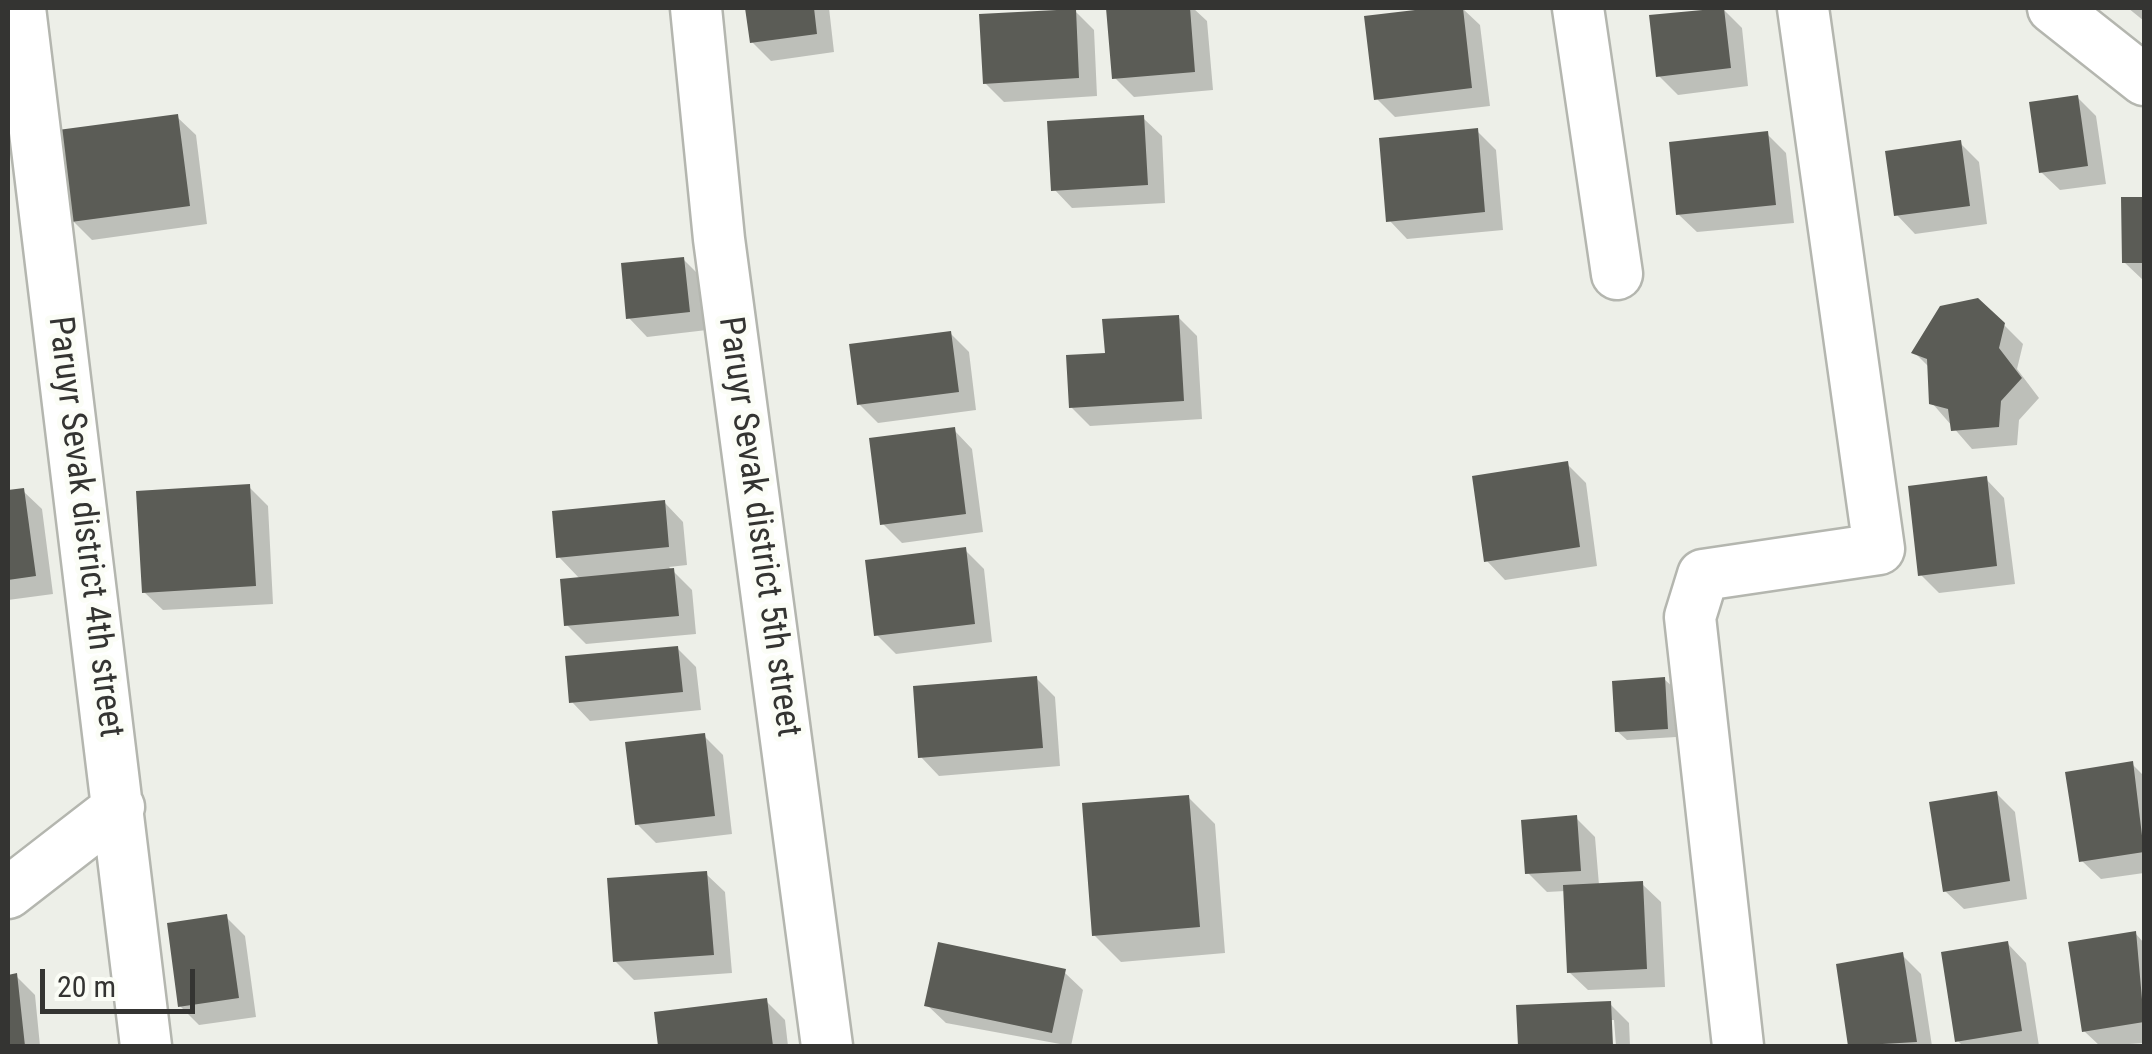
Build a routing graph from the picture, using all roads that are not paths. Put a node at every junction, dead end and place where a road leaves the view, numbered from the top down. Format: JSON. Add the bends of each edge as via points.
{"nodes":[{"id":1,"x":20,"y":8,"type":"edge"},
{"id":2,"x":696,"y":8,"type":"edge"},
{"id":3,"x":1578,"y":8,"type":"edge"},
{"id":4,"x":1804,"y":8,"type":"edge"},
{"id":5,"x":2054,"y":8,"type":"edge"},
{"id":6,"x":2144,"y":80,"type":"edge"},
{"id":7,"x":1617,"y":274,"type":"dead end"},
{"id":8,"x":119,"y":808,"type":"junction"},
{"id":9,"x":8,"y":893,"type":"edge"},
{"id":10,"x":146,"y":1046,"type":"edge"},
{"id":11,"x":827,"y":1046,"type":"edge"},
{"id":12,"x":1738,"y":1046,"type":"edge"}],
"edges":[{"from":1,"to":8,"type":"street","name":"Paruyr Sevak district 4th street"},
{"from":2,"to":11,"type":"street","name":"Paruyr Sevak district 5th street","via":[[719,239]]},
{"from":3,"to":7,"type":"street"},
{"from":4,"to":12,"type":"street","via":[[1879,550],[1702,576],[1690,617]]},
{"from":5,"to":6,"type":"street"},
{"from":8,"to":9,"type":"street"},
{"from":8,"to":10,"type":"street","name":"Paruyr Sevak district 4th street"}]}
